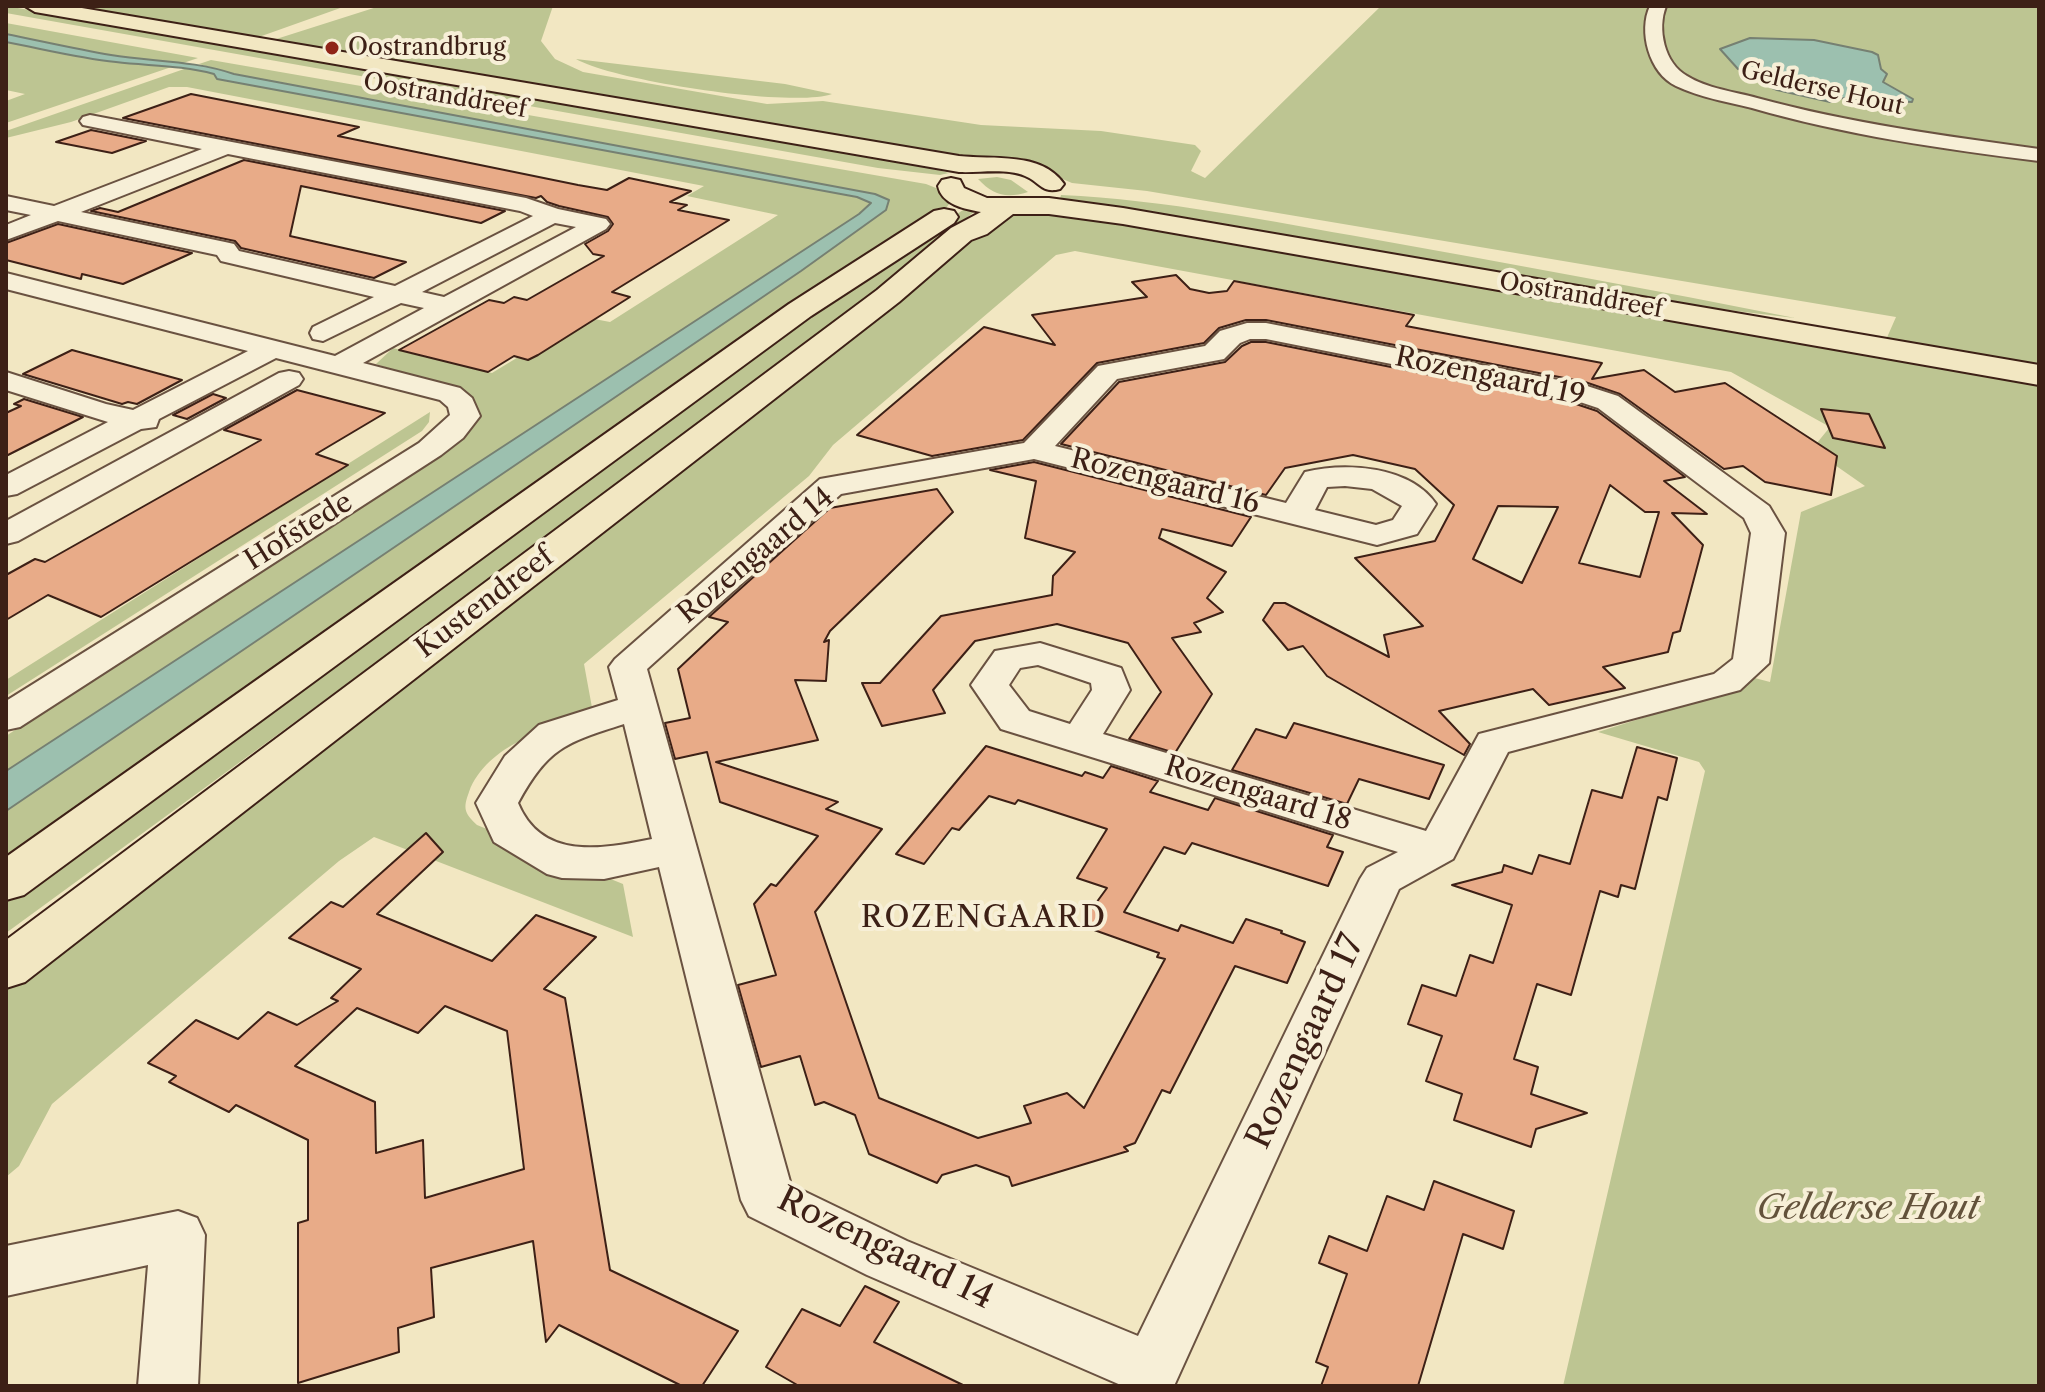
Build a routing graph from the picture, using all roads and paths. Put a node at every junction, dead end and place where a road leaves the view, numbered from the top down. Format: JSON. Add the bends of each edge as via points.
{"nodes":[{"id":1,"x":1658,"y":6,"type":"edge"},
{"id":2,"x":28,"y":14,"type":"edge"},
{"id":3,"x":90,"y":121,"type":"dead end"},
{"id":4,"x":187,"y":141,"type":"junction"},
{"id":5,"x":224,"y":148,"type":"junction"},
{"id":6,"x":2039,"y":155,"type":"edge"},
{"id":7,"x":976,"y":195,"type":"junction"},
{"id":8,"x":1044,"y":195,"type":"junction"},
{"id":9,"x":1125,"y":205,"type":"junction"},
{"id":10,"x":10,"y":206,"type":"edge"},
{"id":11,"x":55,"y":214,"type":"junction"},
{"id":12,"x":552,"y":215,"type":"junction"},
{"id":13,"x":6,"y":233,"type":"edge"},
{"id":14,"x":6,"y":281,"type":"edge"},
{"id":15,"x":398,"y":294,"type":"junction"},
{"id":16,"x":448,"y":306,"type":"junction"},
{"id":17,"x":323,"y":333,"type":"dead end"},
{"id":18,"x":272,"y":349,"type":"junction"},
{"id":19,"x":2039,"y":349,"type":"edge"},
{"id":20,"x":338,"y":366,"type":"junction"},
{"id":21,"x":2039,"y":375,"type":"edge"},
{"id":22,"x":289,"y":379,"type":"dead end"},
{"id":23,"x":6,"y":381,"type":"edge"},
{"id":24,"x":139,"y":419,"type":"junction"},
{"id":25,"x":187,"y":434,"type":"junction"},
{"id":26,"x":1034,"y":450,"type":"junction"},
{"id":27,"x":6,"y":487,"type":"edge"},
{"id":28,"x":1296,"y":514,"type":"dead end"},
{"id":29,"x":6,"y":534,"type":"edge"},
{"id":30,"x":639,"y":706,"type":"junction"},
{"id":31,"x":6,"y":718,"type":"edge"},
{"id":32,"x":1079,"y":740,"type":"dead end"},
{"id":33,"x":676,"y":849,"type":"junction"},
{"id":34,"x":1438,"y":849,"type":"junction"},
{"id":35,"x":6,"y":882,"type":"edge"},
{"id":36,"x":6,"y":968,"type":"edge"},
{"id":37,"x":6,"y":1271,"type":"edge"},
{"id":38,"x":1157,"y":1378,"type":"edge"},
{"id":39,"x":168,"y":1386,"type":"edge"}],
"edges":[{"from":1,"to":6,"type":"street","name":"Gelderse Hout","via":[[1653,16],[1658,52],[1669,73],[1681,81],[1827,119]]},
{"from":2,"to":7,"type":"main road","name":"Oostranddreef","via":[[887,163]]},
{"from":3,"to":4,"type":"street"},
{"from":4,"to":5,"type":"street"},
{"from":4,"to":10,"type":"street"},
{"from":5,"to":11,"type":"street"},
{"from":5,"to":12,"type":"street","via":[[526,205]]},
{"from":7,"to":8,"type":"main road"},
{"from":7,"to":8,"type":"main road","via":[[1014,174]]},
{"from":7,"to":35,"type":"main road","name":"Kustendreef","via":[[774,329]]},
{"from":7,"to":36,"type":"main road","name":"Kustendreef","via":[[888,296]]},
{"from":8,"to":9,"type":"main road","name":"Oostranddreef"},
{"from":9,"to":19,"type":"main road","name":"Oostranddreef"},
{"from":9,"to":21,"type":"main road","name":"Oostranddreef"},
{"from":10,"to":11,"type":"street"},
{"from":11,"to":13,"type":"street"},
{"from":11,"to":15,"type":"street","via":[[225,249],[230,256]]},
{"from":12,"to":15,"type":"street"},
{"from":12,"to":16,"type":"street","via":[[598,224]]},
{"from":14,"to":18,"type":"street","name":"Hofstede"},
{"from":15,"to":16,"type":"street"},
{"from":15,"to":17,"type":"street"},
{"from":16,"to":20,"type":"street"},
{"from":18,"to":20,"type":"street","name":"Hofstede"},
{"from":18,"to":24,"type":"street"},
{"from":20,"to":31,"type":"street","name":"Hofstede","via":[[450,394],[462,404],[465,416],[430,449]]},
{"from":22,"to":25,"type":"street"},
{"from":23,"to":24,"type":"street"},
{"from":24,"to":25,"type":"street"},
{"from":24,"to":27,"type":"street"},
{"from":25,"to":29,"type":"street"},
{"from":26,"to":28,"type":"street","name":"Rozengaard 16"},
{"from":26,"to":30,"type":"street","name":"Rozengaard 14","via":[[831,486],[628,667]]},
{"from":26,"to":34,"type":"street","name":"Rozengaard 19","via":[[1108,372],[1214,353],[1230,337],[1266,331],[1608,402],[1758,513],[1768,533],[1751,663],[1727,682],[1493,743]]},
{"from":30,"to":33,"type":"street","name":"Rozengaard 14"},
{"from":30,"to":33,"type":"street","via":[[553,734],[519,765],[497,803],[509,832],[562,863],[604,864]]},
{"from":32,"to":34,"type":"street","name":"Rozengaard 18"},
{"from":33,"to":38,"type":"street","name":"Rozengaard 14","via":[[768,1200]]},
{"from":34,"to":38,"type":"street","name":"Rozengaard 17","via":[[1382,879]]},
{"from":37,"to":39,"type":"street","via":[[178,1235]]}]}
